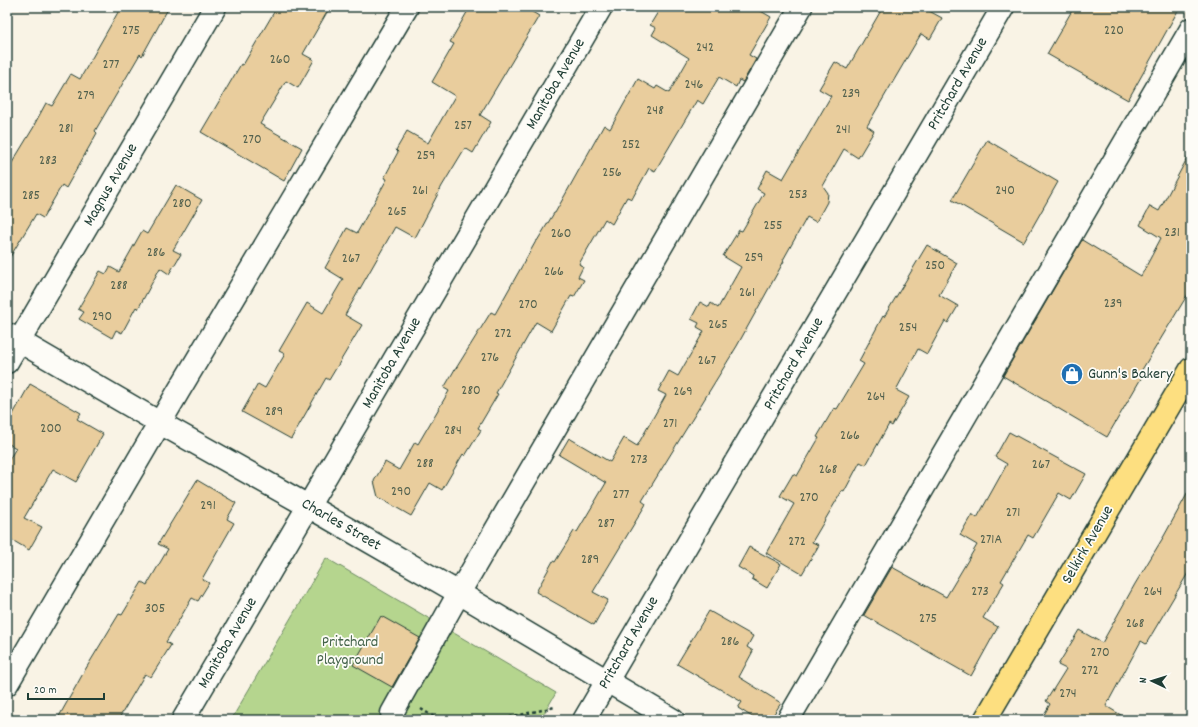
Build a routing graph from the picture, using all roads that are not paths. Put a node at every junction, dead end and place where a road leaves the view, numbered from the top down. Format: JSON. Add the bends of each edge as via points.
{"nodes":[{"id":1,"x":215,"y":7,"type":"edge"},
{"id":2,"x":406,"y":7,"type":"edge"},
{"id":3,"x":602,"y":7,"type":"edge"},
{"id":4,"x":801,"y":7,"type":"edge"},
{"id":5,"x":1003,"y":7,"type":"edge"},
{"id":6,"x":1191,"y":29,"type":"edge"},
{"id":7,"x":13,"y":337,"type":"edge"},
{"id":8,"x":7,"y":362,"type":"edge"},
{"id":9,"x":1191,"y":369,"type":"edge"},
{"id":10,"x":160,"y":423,"type":"junction"},
{"id":11,"x":308,"y":506,"type":"junction"},
{"id":12,"x":459,"y":593,"type":"junction"},
{"id":13,"x":607,"y":682,"type":"junction"},
{"id":14,"x":7,"y":684,"type":"edge"},
{"id":15,"x":392,"y":713,"type":"dead end"},
{"id":16,"x":183,"y":720,"type":"edge"},
{"id":17,"x":584,"y":720,"type":"edge"},
{"id":18,"x":673,"y":720,"type":"edge"},
{"id":19,"x":788,"y":720,"type":"edge"},
{"id":20,"x":985,"y":720,"type":"edge"}],
"edges":[{"from":1,"to":7,"type":"street","name":"Magnus Avenue"},
{"from":2,"to":10,"type":"street"},
{"from":3,"to":11,"type":"street","name":"Manitoba Avenue"},
{"from":4,"to":12,"type":"street"},
{"from":5,"to":13,"type":"street","name":"Pritchard Avenue"},
{"from":6,"to":19,"type":"street"},
{"from":7,"to":8,"type":"street","name":"Magnus Avenue"},
{"from":7,"to":10,"type":"street","name":"Charles Street"},
{"from":9,"to":20,"type":"main road","name":"Selkirk Avenue"},
{"from":10,"to":11,"type":"street","name":"Charles Street"},
{"from":10,"to":14,"type":"street"},
{"from":11,"to":12,"type":"street","name":"Charles Street"},
{"from":11,"to":16,"type":"street","name":"Manitoba Avenue"},
{"from":12,"to":13,"type":"street","name":"Charles Street"},
{"from":12,"to":15,"type":"street"},
{"from":13,"to":17,"type":"street","name":"Pritchard Avenue"},
{"from":13,"to":18,"type":"street","name":"Charles Street"}]}
